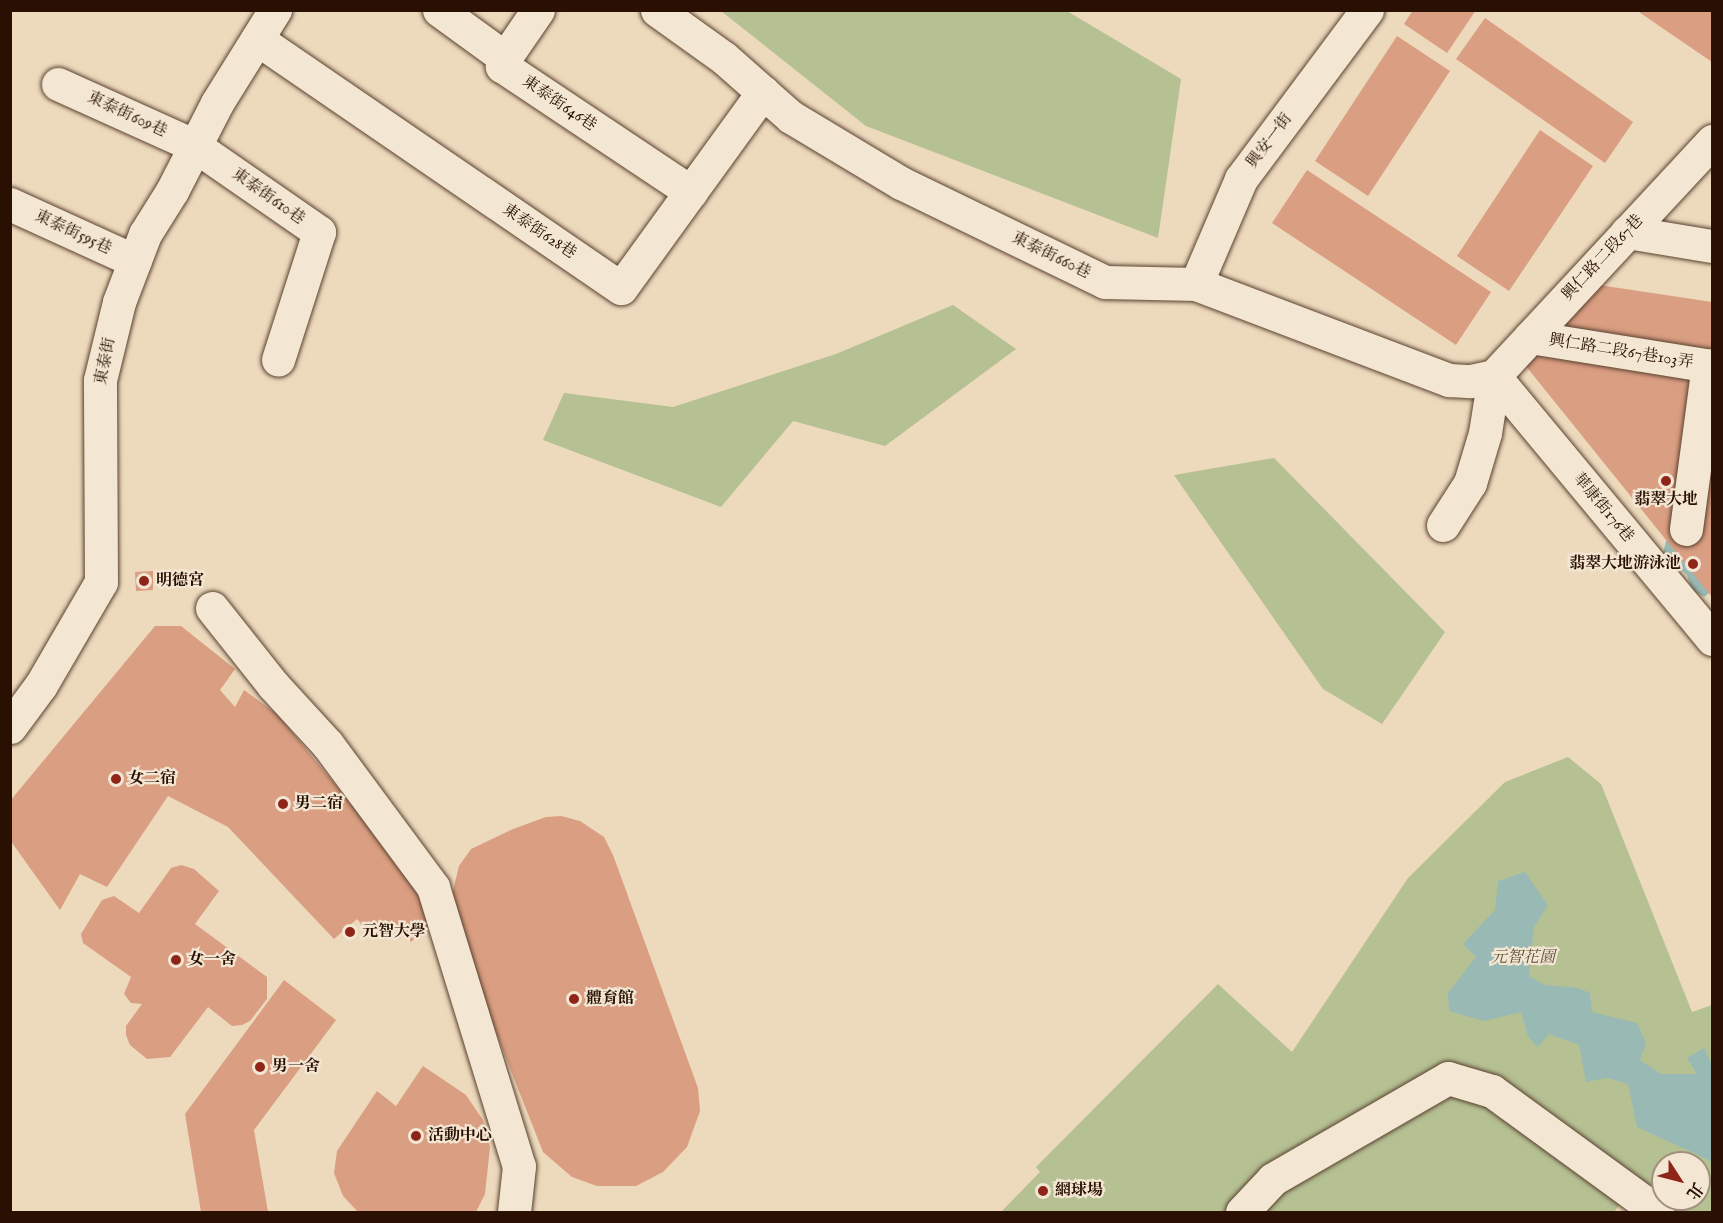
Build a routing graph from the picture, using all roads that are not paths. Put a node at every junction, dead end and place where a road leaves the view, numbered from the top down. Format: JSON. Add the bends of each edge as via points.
{"nodes":[{"id":1,"x":275,"y":10,"type":"edge"},
{"id":2,"x":439,"y":10,"type":"edge"},
{"id":3,"x":538,"y":10,"type":"edge"},
{"id":4,"x":657,"y":10,"type":"edge"},
{"id":5,"x":1367,"y":10,"type":"edge"},
{"id":6,"x":257,"y":39,"type":"junction"},
{"id":7,"x":505,"y":58,"type":"junction"},
{"id":8,"x":58,"y":84,"type":"dead end"},
{"id":9,"x":763,"y":92,"type":"junction"},
{"id":10,"x":1713,"y":141,"type":"edge"},
{"id":11,"x":195,"y":146,"type":"junction"},
{"id":12,"x":691,"y":192,"type":"junction"},
{"id":13,"x":10,"y":204,"type":"edge"},
{"id":14,"x":1627,"y":232,"type":"junction"},
{"id":15,"x":1713,"y":246,"type":"edge"},
{"id":16,"x":135,"y":261,"type":"junction"},
{"id":17,"x":1196,"y":284,"type":"junction"},
{"id":18,"x":1530,"y":337,"type":"junction"},
{"id":19,"x":278,"y":360,"type":"dead end"},
{"id":20,"x":1710,"y":366,"type":"edge"},
{"id":21,"x":1494,"y":376,"type":"junction"},
{"id":22,"x":1443,"y":525,"type":"dead end"},
{"id":23,"x":1686,"y":529,"type":"dead end"},
{"id":24,"x":212,"y":608,"type":"dead end"},
{"id":25,"x":1713,"y":639,"type":"edge"},
{"id":26,"x":10,"y":727,"type":"edge"},
{"id":27,"x":514,"y":1212,"type":"edge"},
{"id":28,"x":1242,"y":1212,"type":"edge"},
{"id":29,"x":1658,"y":1212,"type":"edge"}],
"edges":[{"from":1,"to":6,"type":"street","name":"東泰街"},
{"from":2,"to":7,"type":"street","name":"東泰街646巷"},
{"from":3,"to":7,"type":"street"},
{"from":4,"to":9,"type":"street","name":"東泰街660巷","via":[[724,58]]},
{"from":5,"to":17,"type":"street","name":"興安一街","via":[[1241,179]]},
{"from":6,"to":11,"type":"street","name":"東泰街"},
{"from":6,"to":12,"type":"street","name":"東泰街628巷","via":[[621,288]]},
{"from":7,"to":12,"type":"street","name":"東泰街646巷","via":[[502,66]]},
{"from":8,"to":11,"type":"street","name":"東泰街609巷"},
{"from":9,"to":12,"type":"street","name":"東泰街628巷"},
{"from":9,"to":17,"type":"street","name":"東泰街660巷","via":[[791,117],[901,183],[1105,282]]},
{"from":10,"to":14,"type":"street","name":"興仁路二段67巷"},
{"from":11,"to":16,"type":"street","name":"東泰街","via":[[145,234]]},
{"from":11,"to":19,"type":"street","name":"東泰街610巷","via":[[319,232]]},
{"from":13,"to":16,"type":"street","name":"東泰街595巷"},
{"from":14,"to":15,"type":"street"},
{"from":14,"to":18,"type":"street","name":"興仁路二段67巷"},
{"from":16,"to":26,"type":"street","name":"東泰街","via":[[119,302],[100,380],[101,582],[41,684]]},
{"from":17,"to":21,"type":"street","name":"東泰街660巷","via":[[1449,380]]},
{"from":18,"to":20,"type":"street","name":"興仁路二段67巷103弄"},
{"from":18,"to":21,"type":"street","name":"興仁路二段67巷"},
{"from":20,"to":23,"type":"street"},
{"from":21,"to":22,"type":"street","via":[[1485,433],[1470,483]]},
{"from":21,"to":25,"type":"street","name":"華康街176巷"},
{"from":24,"to":27,"type":"street","via":[[273,685],[328,745],[433,887],[519,1166]]},
{"from":28,"to":29,"type":"street","via":[[1273,1179],[1448,1078],[1492,1091]]}]}
